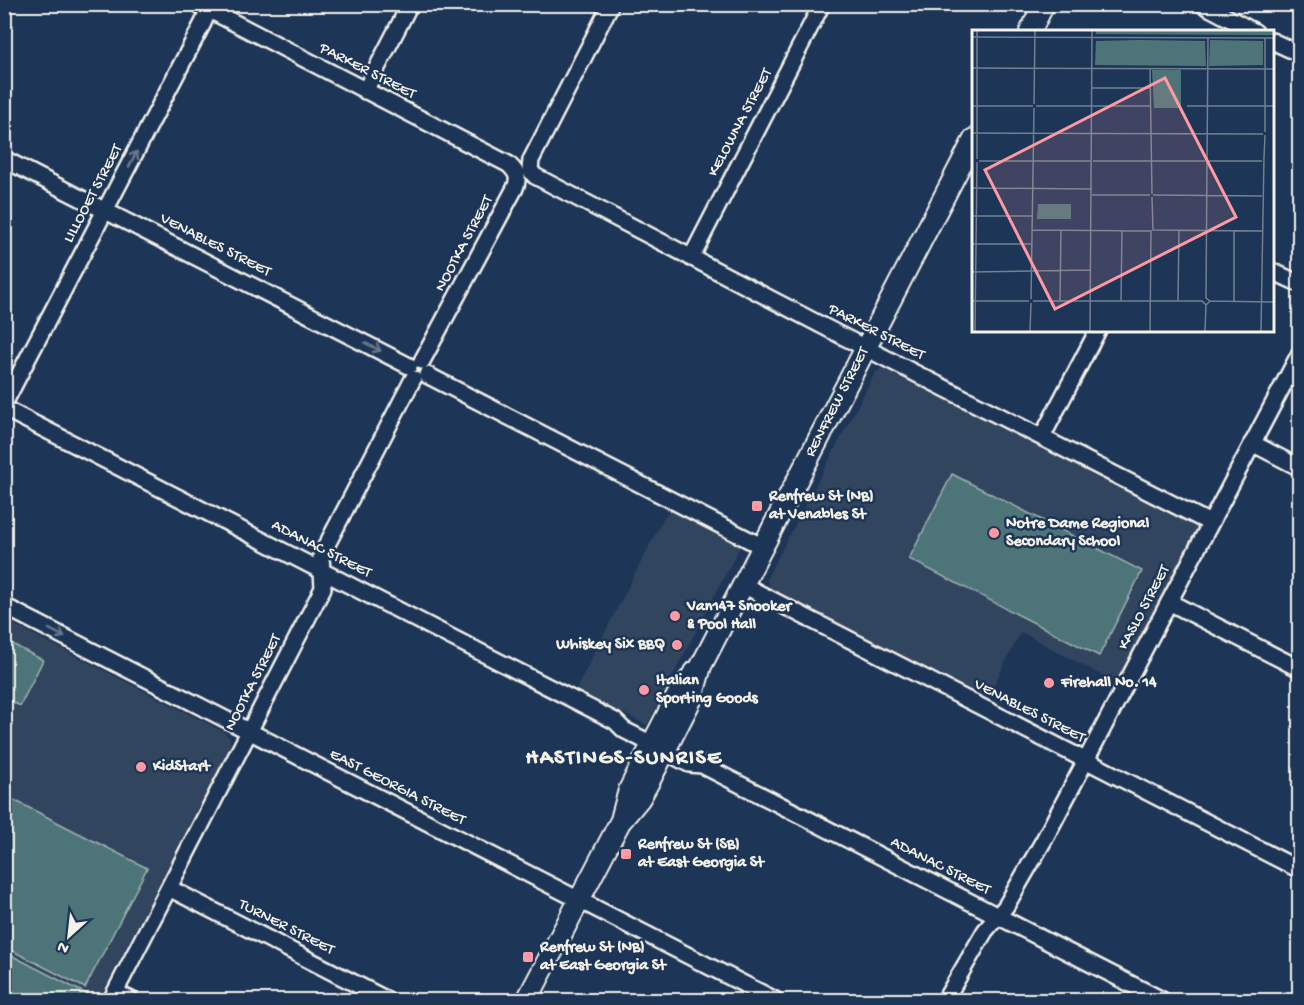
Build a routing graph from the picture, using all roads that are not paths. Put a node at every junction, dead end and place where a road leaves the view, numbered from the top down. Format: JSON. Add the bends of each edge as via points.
{"nodes":[{"id":1,"x":410,"y":4,"type":"edge"},
{"id":2,"x":611,"y":4,"type":"edge"},
{"id":3,"x":822,"y":4,"type":"edge"},
{"id":4,"x":1044,"y":4,"type":"edge"},
{"id":5,"x":1202,"y":4,"type":"edge"},
{"id":6,"x":206,"y":6,"type":"edge"},
{"id":7,"x":1031,"y":30,"type":"edge"},
{"id":8,"x":1251,"y":30,"type":"edge"},
{"id":9,"x":1274,"y":41,"type":"edge"},
{"id":10,"x":1299,"y":54,"type":"edge"},
{"id":11,"x":365,"y":91,"type":"junction"},
{"id":12,"x":972,"y":143,"type":"edge"},
{"id":13,"x":4,"y":159,"type":"edge"},
{"id":14,"x":523,"y":172,"type":"junction"},
{"id":15,"x":106,"y":211,"type":"junction"},
{"id":16,"x":691,"y":258,"type":"junction"},
{"id":17,"x":1274,"y":272,"type":"edge"},
{"id":18,"x":1299,"y":284,"type":"edge"},
{"id":19,"x":1097,"y":332,"type":"edge"},
{"id":20,"x":867,"y":349,"type":"junction"},
{"id":21,"x":1299,"y":353,"type":"edge"},
{"id":22,"x":418,"y":370,"type":"junction"},
{"id":23,"x":7,"y":407,"type":"edge"},
{"id":24,"x":1042,"y":437,"type":"junction"},
{"id":25,"x":1252,"y":443,"type":"junction"},
{"id":26,"x":1299,"y":468,"type":"edge"},
{"id":27,"x":1210,"y":523,"type":"junction"},
{"id":28,"x":763,"y":547,"type":"junction"},
{"id":29,"x":322,"y":571,"type":"junction"},
{"id":30,"x":743,"y":585,"type":"junction"},
{"id":31,"x":1169,"y":602,"type":"junction"},
{"id":32,"x":4,"y":606,"type":"edge"},
{"id":33,"x":1299,"y":669,"type":"edge"},
{"id":34,"x":249,"y":732,"type":"junction"},
{"id":35,"x":660,"y":744,"type":"junction"},
{"id":36,"x":1086,"y":761,"type":"junction"},
{"id":37,"x":1299,"y":870,"type":"edge"},
{"id":38,"x":169,"y":888,"type":"junction"},
{"id":39,"x":579,"y":901,"type":"junction"},
{"id":40,"x":997,"y":916,"type":"junction"},
{"id":41,"x":113,"y":996,"type":"edge"},
{"id":42,"x":131,"y":1000,"type":"edge"},
{"id":43,"x":387,"y":1000,"type":"edge"},
{"id":44,"x":527,"y":1000,"type":"edge"},
{"id":45,"x":774,"y":1000,"type":"edge"},
{"id":46,"x":945,"y":1000,"type":"edge"},
{"id":47,"x":1162,"y":1000,"type":"edge"}],
"edges":[{"from":1,"to":11,"type":"street"},
{"from":2,"to":14,"type":"street","name":"NOOTKA STREET"},
{"from":3,"to":16,"type":"street","name":"KELOWNA STREET"},
{"from":4,"to":7,"type":"street"},
{"from":5,"to":8,"type":"street"},
{"from":6,"to":11,"type":"street","name":"PARKER STREET"},
{"from":15,"to":6,"type":"street","name":"LILLOOET STREET","one_way":true},
{"from":9,"to":10,"type":"street"},
{"from":11,"to":14,"type":"street","name":"PARKER STREET"},
{"from":12,"to":20,"type":"street","name":"RENFREW STREET"},
{"from":13,"to":15,"type":"street","name":"VENABLES STREET"},
{"from":14,"to":16,"type":"street","name":"PARKER STREET"},
{"from":14,"to":22,"type":"street","name":"NOOTKA STREET"},
{"from":15,"to":22,"type":"street","name":"VENABLES STREET","one_way":true},
{"from":15,"to":23,"type":"street","name":"LILLOOET STREET"},
{"from":16,"to":20,"type":"street","name":"PARKER STREET"},
{"from":17,"to":18,"type":"street"},
{"from":19,"to":24,"type":"street"},
{"from":20,"to":24,"type":"street","name":"PARKER STREET"},
{"from":20,"to":28,"type":"street","name":"RENFREW STREET"},
{"from":21,"to":25,"type":"street","name":"KASLO STREET"},
{"from":22,"to":28,"type":"street","name":"VENABLES STREET"},
{"from":22,"to":29,"type":"street","name":"NOOTKA STREET","via":[[321,556]]},
{"from":23,"to":29,"type":"street","name":"ADANAC STREET"},
{"from":24,"to":27,"type":"street","name":"PARKER STREET"},
{"from":25,"to":26,"type":"street"},
{"from":25,"to":27,"type":"street","name":"KASLO STREET"},
{"from":27,"to":31,"type":"street","name":"KASLO STREET"},
{"from":28,"to":30,"type":"street","name":"RENFREW STREET"},
{"from":29,"to":34,"type":"street","name":"NOOTKA STREET","via":[[323,588]]},
{"from":29,"to":35,"type":"street","name":"ADANAC STREET","via":[[615,721],[627,723]]},
{"from":30,"to":35,"type":"street","name":"RENFREW STREET","via":[[701,666],[678,694]]},
{"from":30,"to":36,"type":"street","name":"VENABLES STREET"},
{"from":31,"to":33,"type":"street"},
{"from":31,"to":36,"type":"street","name":"KASLO STREET"},
{"from":32,"to":34,"type":"street","name":"EAST GEORGIA STREET","one_way":true},
{"from":34,"to":38,"type":"street","name":"NOOTKA STREET"},
{"from":34,"to":39,"type":"street","name":"EAST GEORGIA STREET"},
{"from":35,"to":39,"type":"street","name":"RENFREW STREET","via":[[640,798],[620,822]]},
{"from":35,"to":40,"type":"street","name":"ADANAC STREET","via":[[689,764],[702,765]]},
{"from":36,"to":37,"type":"street","name":"VENABLES STREET"},
{"from":36,"to":40,"type":"street","name":"KASLO STREET","via":[[1027,870]]},
{"from":38,"to":41,"type":"street","name":"NOOTKA STREET"},
{"from":38,"to":43,"type":"street","name":"TURNER STREET"},
{"from":39,"to":44,"type":"street","name":"RENFREW STREET"},
{"from":39,"to":45,"type":"street","name":"EAST GEORGIA STREET"},
{"from":40,"to":46,"type":"street","name":"KASLO STREET"},
{"from":40,"to":47,"type":"street","name":"ADANAC STREET"},
{"from":41,"to":42,"type":"street"}]}
